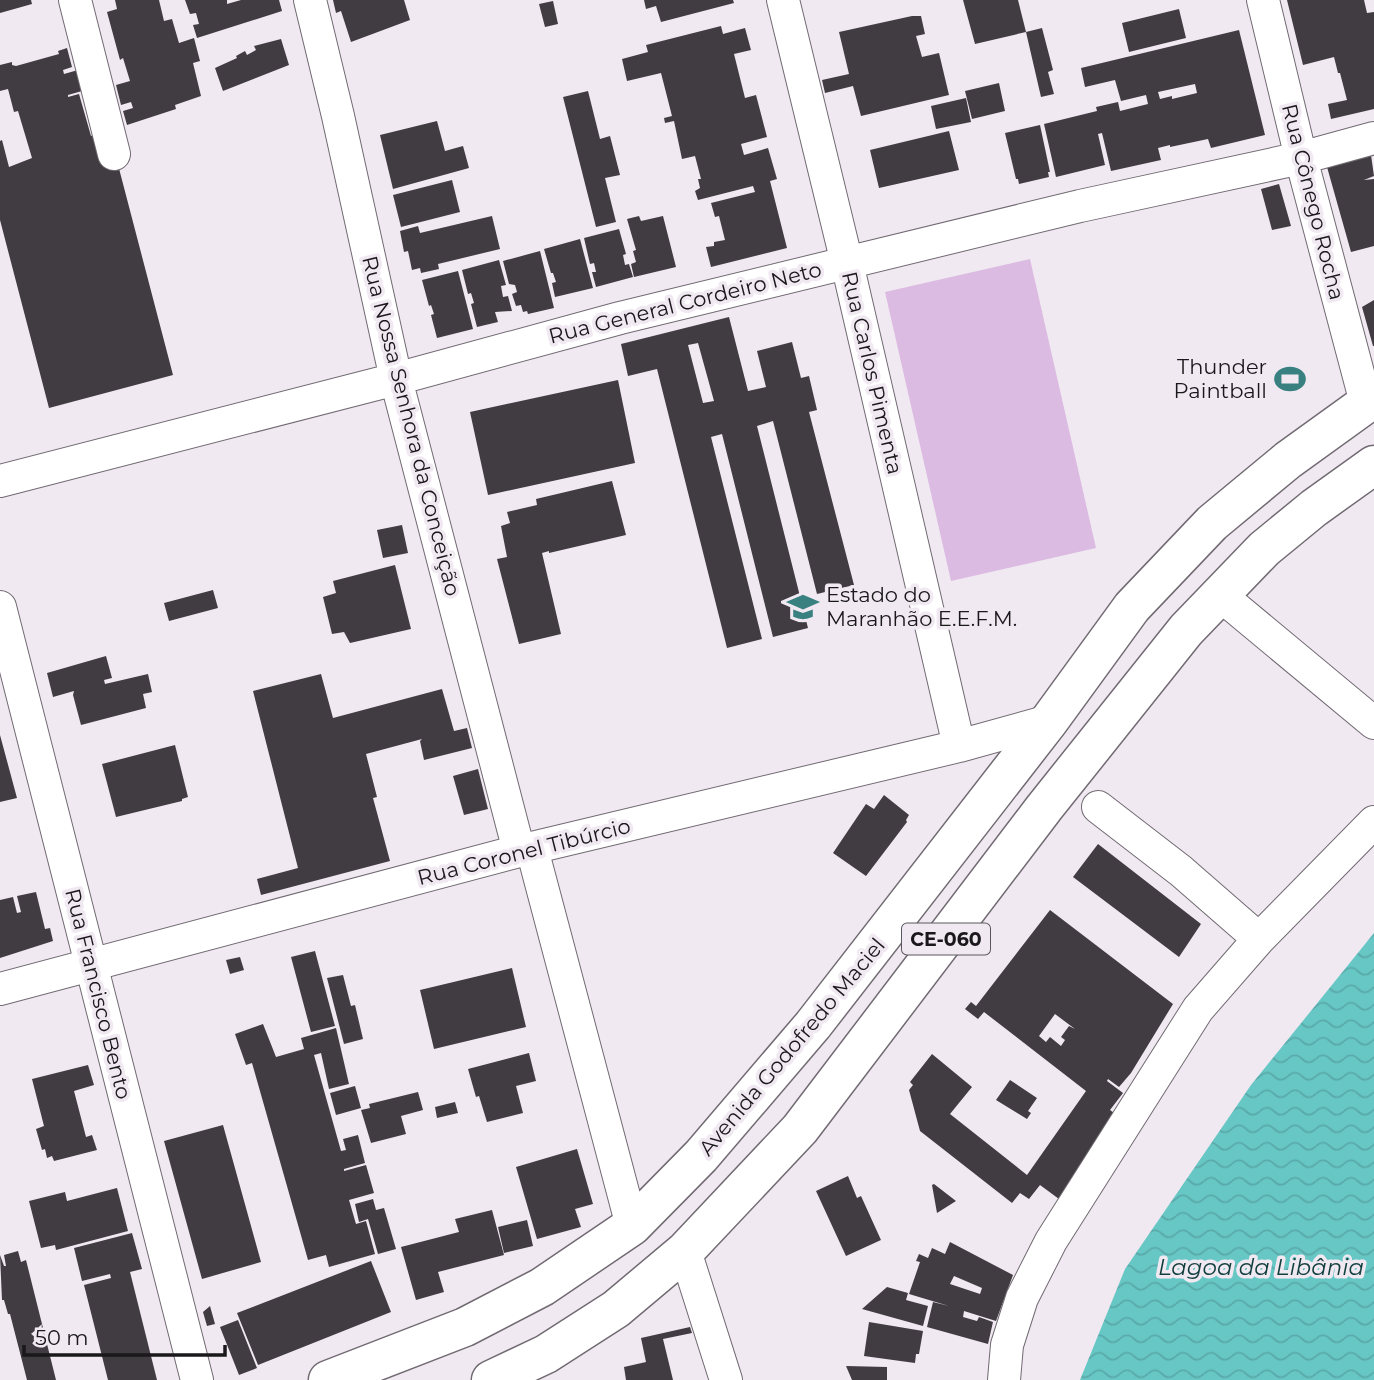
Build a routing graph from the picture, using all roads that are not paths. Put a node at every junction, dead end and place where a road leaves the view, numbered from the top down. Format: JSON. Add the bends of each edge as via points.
{"nodes":[{"id":1,"x":75,"y":0,"type":"edge"},
{"id":2,"x":310,"y":0,"type":"edge"},
{"id":3,"x":783,"y":0,"type":"edge"},
{"id":4,"x":1263,"y":0,"type":"edge"},
{"id":5,"x":1374,"y":138,"type":"edge"},
{"id":6,"x":114,"y":154,"type":"dead end"},
{"id":7,"x":1301,"y":158,"type":"junction"},
{"id":8,"x":847,"y":263,"type":"junction"},
{"id":9,"x":396,"y":379,"type":"junction"},
{"id":10,"x":1370,"y":401,"type":"edge"},
{"id":11,"x":1374,"y":465,"type":"edge"},
{"id":12,"x":0,"y":481,"type":"edge"},
{"id":13,"x":1220,"y":595,"type":"junction"},
{"id":14,"x":0,"y":607,"type":"edge"},
{"id":15,"x":1049,"y":721,"type":"junction"},
{"id":16,"x":1374,"y":723,"type":"edge"},
{"id":17,"x":959,"y":746,"type":"junction"},
{"id":18,"x":1098,"y":807,"type":"dead end"},
{"id":19,"x":1374,"y":822,"type":"edge"},
{"id":20,"x":525,"y":850,"type":"junction"},
{"id":21,"x":1259,"y":939,"type":"junction"},
{"id":22,"x":91,"y":966,"type":"junction"},
{"id":23,"x":0,"y":989,"type":"edge"},
{"id":24,"x":632,"y":1226,"type":"junction"},
{"id":25,"x":685,"y":1251,"type":"junction"},
{"id":26,"x":197,"y":1380,"type":"edge"},
{"id":27,"x":328,"y":1380,"type":"edge"},
{"id":28,"x":491,"y":1380,"type":"edge"},
{"id":29,"x":726,"y":1380,"type":"edge"},
{"id":30,"x":1004,"y":1380,"type":"edge"}],
"edges":[{"from":1,"to":6,"type":"street"},
{"from":2,"to":9,"type":"street","name":"Rua Nossa Senhora da Conceição"},
{"from":3,"to":8,"type":"street","name":"Rua Carlos Pimenta"},
{"from":4,"to":7,"type":"street","name":"Rua Cônego Rocha"},
{"from":5,"to":7,"type":"street","name":"Rua General Cordeiro Neto"},
{"from":7,"to":8,"type":"street","name":"Rua General Cordeiro Neto"},
{"from":7,"to":10,"type":"street","name":"Rua Cônego Rocha"},
{"from":8,"to":9,"type":"street","name":"Rua General Cordeiro Neto"},
{"from":8,"to":17,"type":"street","name":"Rua Carlos Pimenta"},
{"from":9,"to":12,"type":"street","name":"Rua General Cordeiro Neto"},
{"from":9,"to":20,"type":"street","name":"Rua Nossa Senhora da Conceição"},
{"from":10,"to":15,"type":"main road","name":"Avenida Godofredo Maciel","number":"CE-060","via":[[1212,523],[1132,607]]},
{"from":11,"to":13,"type":"main road","number":"CE-060","via":[[1264,550]]},
{"from":13,"to":16,"type":"street"},
{"from":13,"to":25,"type":"main road","number":"CE-060","via":[[1186,630],[1044,808],[800,1129]]},
{"from":14,"to":22,"type":"street","name":"Rua Francisco Bento"},
{"from":15,"to":17,"type":"street","name":"Rua Coronel Tibúrcio"},
{"from":15,"to":24,"type":"main road","name":"Avenida Godofredo Maciel","number":"CE-060","via":[[813,1026],[701,1157]]},
{"from":17,"to":20,"type":"street","name":"Rua Coronel Tibúrcio"},
{"from":18,"to":21,"type":"street"},
{"from":19,"to":21,"type":"street"},
{"from":20,"to":22,"type":"street","name":"Rua Coronel Tibúrcio"},
{"from":20,"to":24,"type":"street","name":"Rua Nossa Senhora da Conceição"},
{"from":21,"to":30,"type":"street","via":[[1198,1009],[1051,1241],[1022,1298],[1007,1345]]},
{"from":22,"to":23,"type":"street","name":"Rua Coronel Tibúrcio"},
{"from":22,"to":26,"type":"street","name":"Rua Francisco Bento"},
{"from":24,"to":27,"type":"main road","name":"Avenida Godofredo Maciel","number":"CE-060","via":[[542,1287],[465,1327]]},
{"from":25,"to":28,"type":"main road","number":"CE-060","via":[[616,1309],[546,1354]]},
{"from":25,"to":29,"type":"street"}]}
